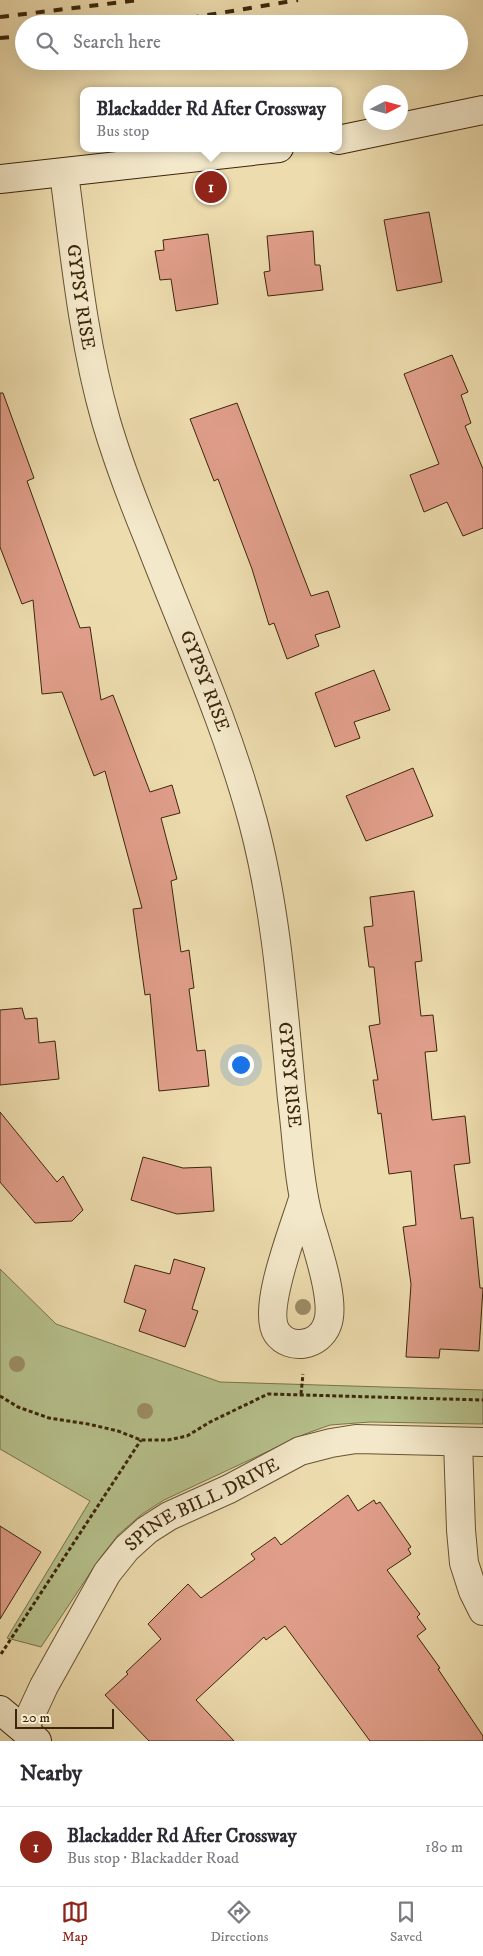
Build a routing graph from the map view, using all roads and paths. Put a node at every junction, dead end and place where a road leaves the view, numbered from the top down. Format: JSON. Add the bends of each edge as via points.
{"nodes":[{"id":1,"x":483,"y":110,"type":"edge"},
{"id":2,"x":342,"y":139,"type":"edge"},
{"id":3,"x":245,"y":152,"type":"edge"},
{"id":4,"x":64,"y":173,"type":"junction"},
{"id":5,"x":0,"y":179,"type":"edge"},
{"id":6,"x":303,"y":1198,"type":"dead end"},
{"id":7,"x":0,"y":1396,"type":"edge"},
{"id":8,"x":483,"y":1400,"type":"edge"},
{"id":9,"x":141,"y":1440,"type":"junction"},
{"id":10,"x":470,"y":1442,"type":"edge"},
{"id":11,"x":483,"y":1611,"type":"edge"},
{"id":12,"x":0,"y":1654,"type":"edge"},
{"id":13,"x":0,"y":1710,"type":"edge"},
{"id":14,"x":31,"y":1735,"type":"edge"}],
"edges":[{"from":1,"to":2,"type":"street"},
{"from":3,"to":4,"type":"street"},
{"from":4,"to":5,"type":"street"},
{"from":4,"to":6,"type":"street","name":"GYPSY RISE","via":[[84,319],[106,423],[233,755],[268,882]]},
{"from":7,"to":9,"type":"path","via":[[48,1418],[118,1431]]},
{"from":8,"to":9,"type":"path","via":[[268,1394],[186,1436]]},
{"from":9,"to":12,"type":"path"},
{"from":10,"to":11,"type":"street","via":[[461,1530],[464,1562]]},
{"from":10,"to":14,"type":"street","name":"SPINE BILL DRIVE","via":[[356,1440],[300,1451],[147,1530],[107,1573],[44,1686]]},
{"from":13,"to":14,"type":"street"}]}
